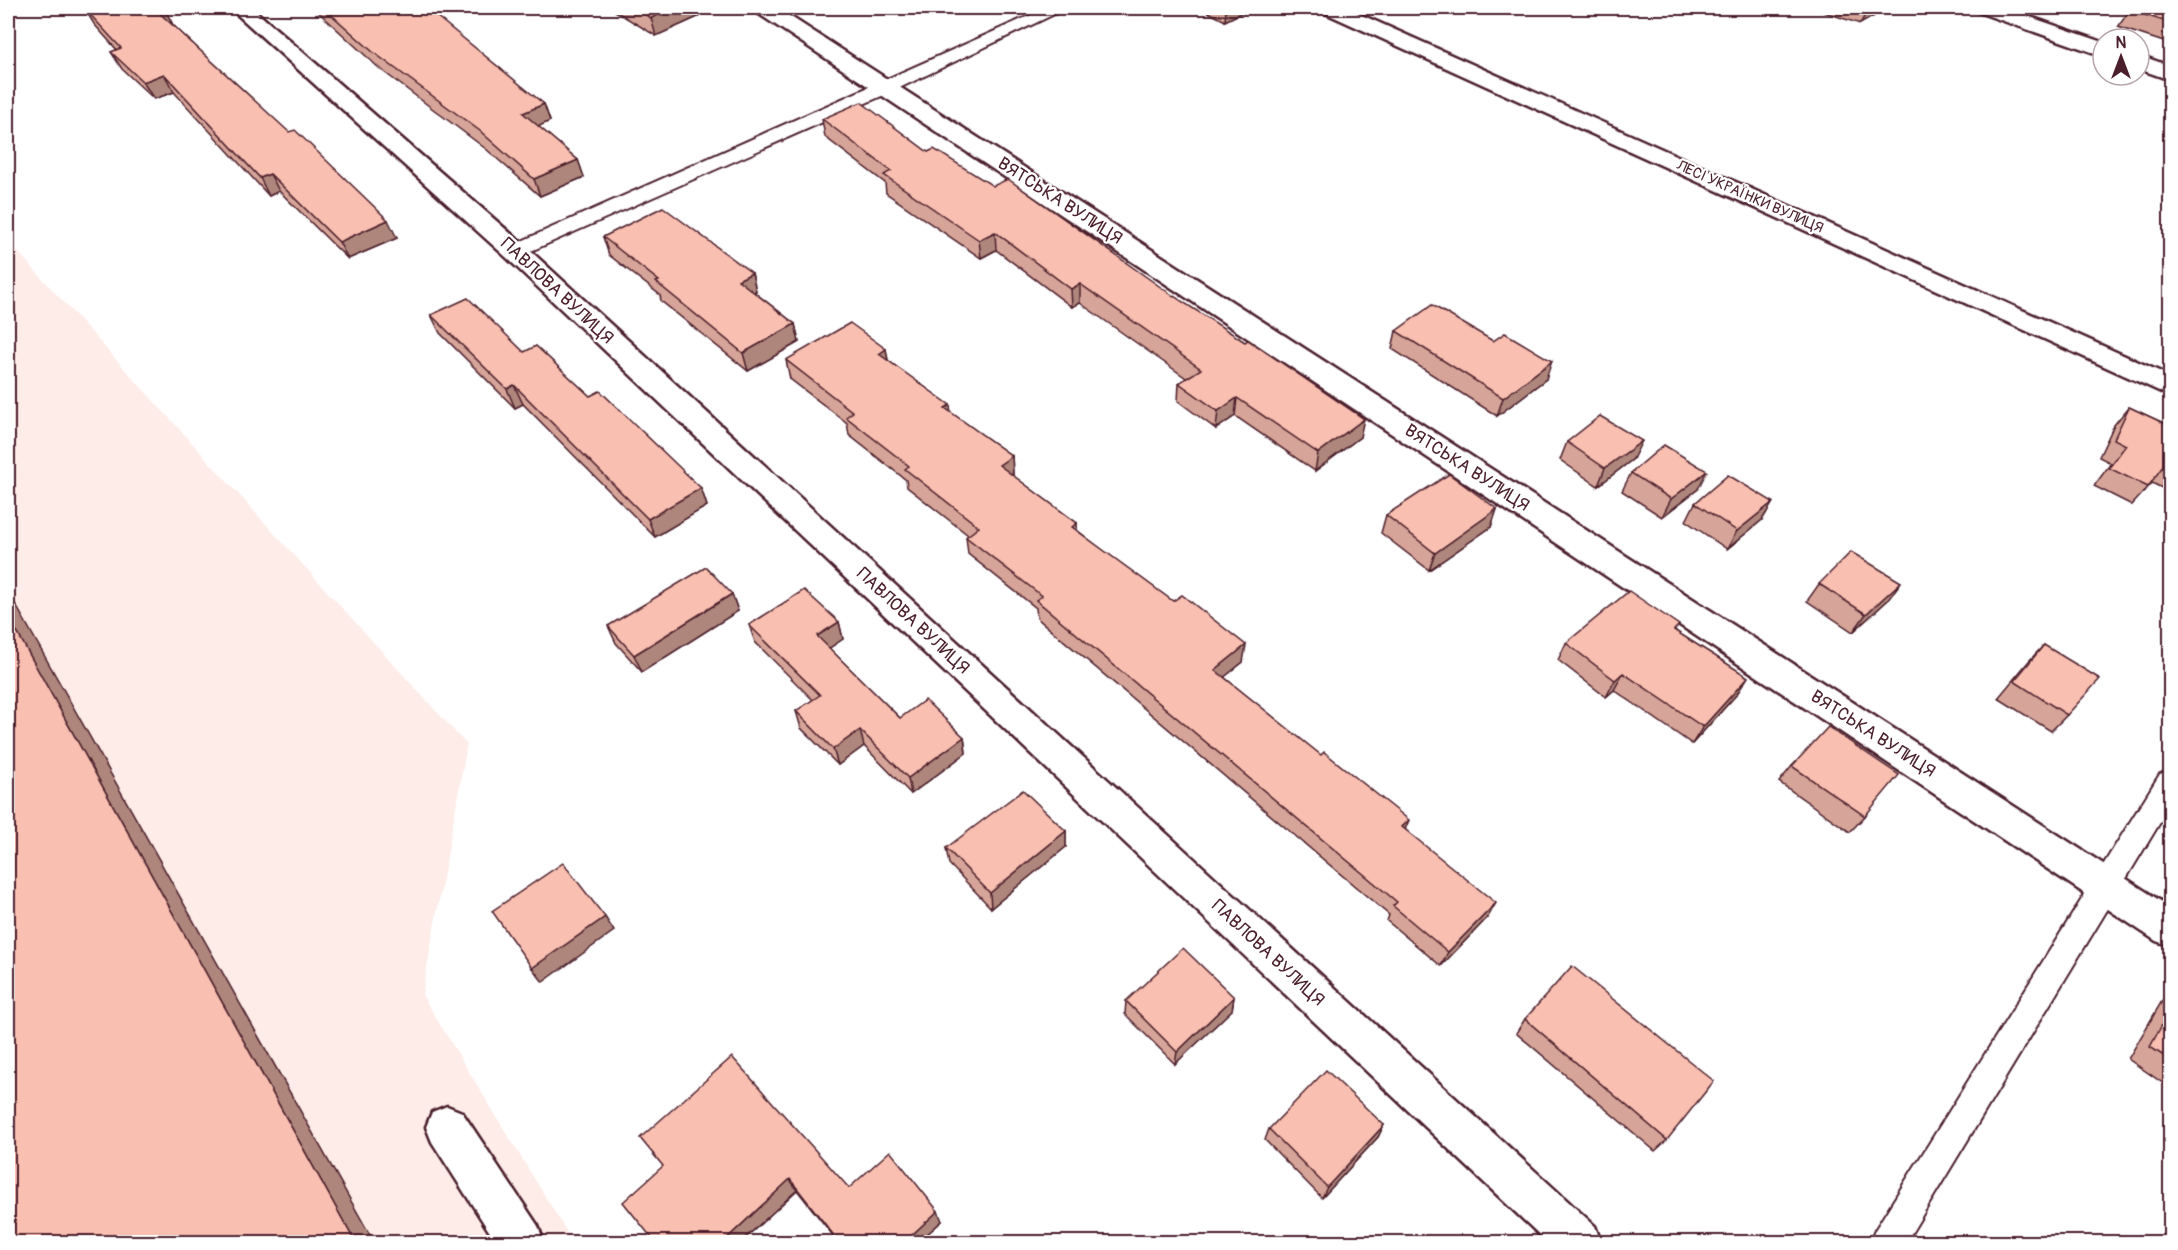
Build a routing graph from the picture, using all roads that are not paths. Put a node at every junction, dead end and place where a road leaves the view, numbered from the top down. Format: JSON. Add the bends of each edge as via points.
{"nodes":[{"id":1,"x":240,"y":8,"type":"edge"},
{"id":2,"x":764,"y":8,"type":"edge"},
{"id":3,"x":1059,"y":8,"type":"edge"},
{"id":4,"x":1330,"y":8,"type":"edge"},
{"id":5,"x":1985,"y":8,"type":"edge"},
{"id":6,"x":2091,"y":45,"type":"edge"},
{"id":7,"x":2151,"y":66,"type":"edge"},
{"id":8,"x":2170,"y":73,"type":"edge"},
{"id":9,"x":887,"y":87,"type":"junction"},
{"id":10,"x":515,"y":251,"type":"junction"},
{"id":11,"x":2170,"y":387,"type":"edge"},
{"id":12,"x":2170,"y":782,"type":"edge"},
{"id":13,"x":2106,"y":887,"type":"junction"},
{"id":14,"x":2170,"y":928,"type":"edge"},
{"id":15,"x":447,"y":1127,"type":"dead end"},
{"id":16,"x":522,"y":1242,"type":"edge"},
{"id":17,"x":1580,"y":1242,"type":"edge"},
{"id":18,"x":1887,"y":1242,"type":"edge"}],
"edges":[{"from":1,"to":10,"type":"street","name":"ПАВЛОВА ВУЛИЦЯ"},
{"from":2,"to":9,"type":"street","name":"ВЯТСЬКА ВУЛИЦЯ"},
{"from":3,"to":9,"type":"lane"},
{"from":4,"to":11,"type":"street","name":"ЛЕСІ УКРАЇНКИ ВУЛИЦЯ"},
{"from":5,"to":6,"type":"street"},
{"from":7,"to":8,"type":"street"},
{"from":9,"to":10,"type":"lane"},
{"from":9,"to":13,"type":"street","name":"ВЯТСЬКА ВУЛИЦЯ"},
{"from":10,"to":17,"type":"street","name":"ПАВЛОВА ВУЛИЦЯ"},
{"from":12,"to":13,"type":"lane"},
{"from":13,"to":14,"type":"street","name":"ВЯТСЬКА ВУЛИЦЯ"},
{"from":13,"to":18,"type":"lane"},
{"from":15,"to":16,"type":"street"}]}
